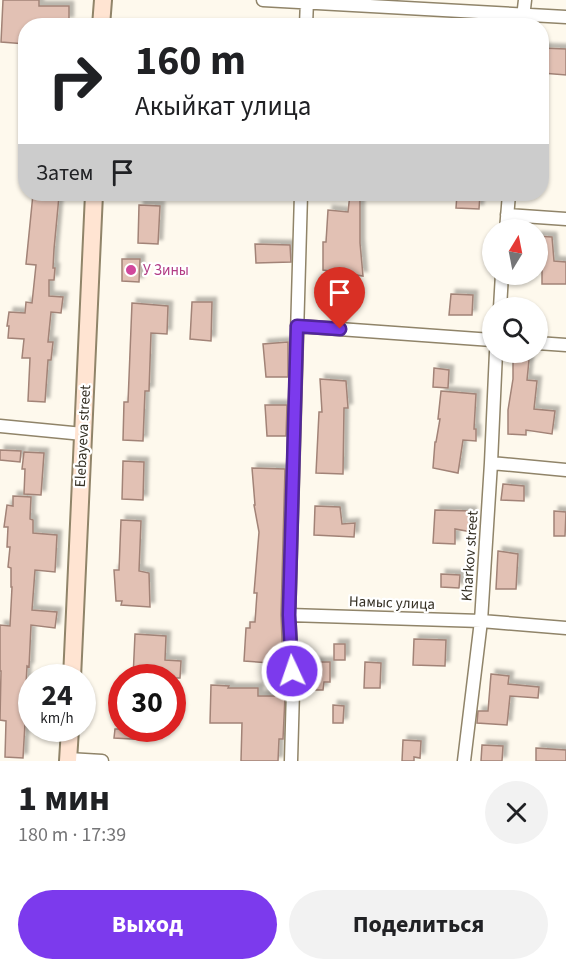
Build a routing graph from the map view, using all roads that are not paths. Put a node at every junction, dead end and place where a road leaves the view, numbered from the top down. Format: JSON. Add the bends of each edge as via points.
{"nodes":[{"id":1,"x":103,"y":0,"type":"edge"},
{"id":2,"x":262,"y":0,"type":"edge"},
{"id":3,"x":525,"y":0,"type":"edge"},
{"id":4,"x":307,"y":2,"type":"edge"},
{"id":5,"x":566,"y":17,"type":"edge"},
{"id":6,"x":102,"y":18,"type":"edge"},
{"id":7,"x":306,"y":18,"type":"edge"},
{"id":8,"x":499,"y":18,"type":"edge"},
{"id":9,"x":523,"y":18,"type":"edge"},
{"id":10,"x":549,"y":18,"type":"edge"},
{"id":11,"x":94,"y":201,"type":"edge"},
{"id":12,"x":301,"y":201,"type":"edge"},
{"id":13,"x":508,"y":201,"type":"edge"},
{"id":14,"x":507,"y":215,"type":"junction"},
{"id":15,"x":507,"y":219,"type":"edge"},
{"id":16,"x":566,"y":219,"type":"edge"},
{"id":17,"x":297,"y":326,"type":"junction"},
{"id":18,"x":482,"y":339,"type":"edge"},
{"id":19,"x":548,"y":344,"type":"edge"},
{"id":20,"x":566,"y":345,"type":"edge"},
{"id":21,"x":496,"y":363,"type":"edge"},
{"id":22,"x":0,"y":426,"type":"edge"},
{"id":23,"x":83,"y":434,"type":"junction"},
{"id":24,"x":491,"y":463,"type":"junction"},
{"id":25,"x":566,"y":470,"type":"edge"},
{"id":26,"x":289,"y":615,"type":"junction"},
{"id":27,"x":481,"y":621,"type":"junction"},
{"id":28,"x":566,"y":628,"type":"edge"},
{"id":29,"x":73,"y":664,"type":"edge"},
{"id":30,"x":69,"y":742,"type":"edge"},
{"id":31,"x":68,"y":760,"type":"edge"},
{"id":32,"x":102,"y":761,"type":"edge"},
{"id":33,"x":291,"y":761,"type":"edge"},
{"id":34,"x":464,"y":761,"type":"edge"}],
"edges":[{"from":1,"to":6,"type":"street"},
{"from":2,"to":4,"type":"street"},
{"from":3,"to":9,"type":"street"},
{"from":4,"to":7,"type":"street"},
{"from":4,"to":8,"type":"street"},
{"from":5,"to":10,"type":"street"},
{"from":11,"to":23,"type":"street","name":"Elebayeva street"},
{"from":12,"to":17,"type":"street"},
{"from":13,"to":14,"type":"street"},
{"from":14,"to":15,"type":"street"},
{"from":14,"to":16,"type":"street"},
{"from":17,"to":18,"type":"street"},
{"from":17,"to":26,"type":"street"},
{"from":19,"to":20,"type":"street"},
{"from":21,"to":24,"type":"street","name":"Kharkov street"},
{"from":22,"to":23,"type":"street"},
{"from":23,"to":29,"type":"street","name":"Elebayeva street"},
{"from":24,"to":25,"type":"street"},
{"from":24,"to":27,"type":"street","name":"Kharkov street"},
{"from":26,"to":27,"type":"street","name":"Намыс улица"},
{"from":26,"to":33,"type":"street"},
{"from":27,"to":28,"type":"street","name":"Намыс улица"},
{"from":27,"to":34,"type":"street","name":"Kharkov street"},
{"from":30,"to":31,"type":"street"},
{"from":31,"to":32,"type":"street"}]}
